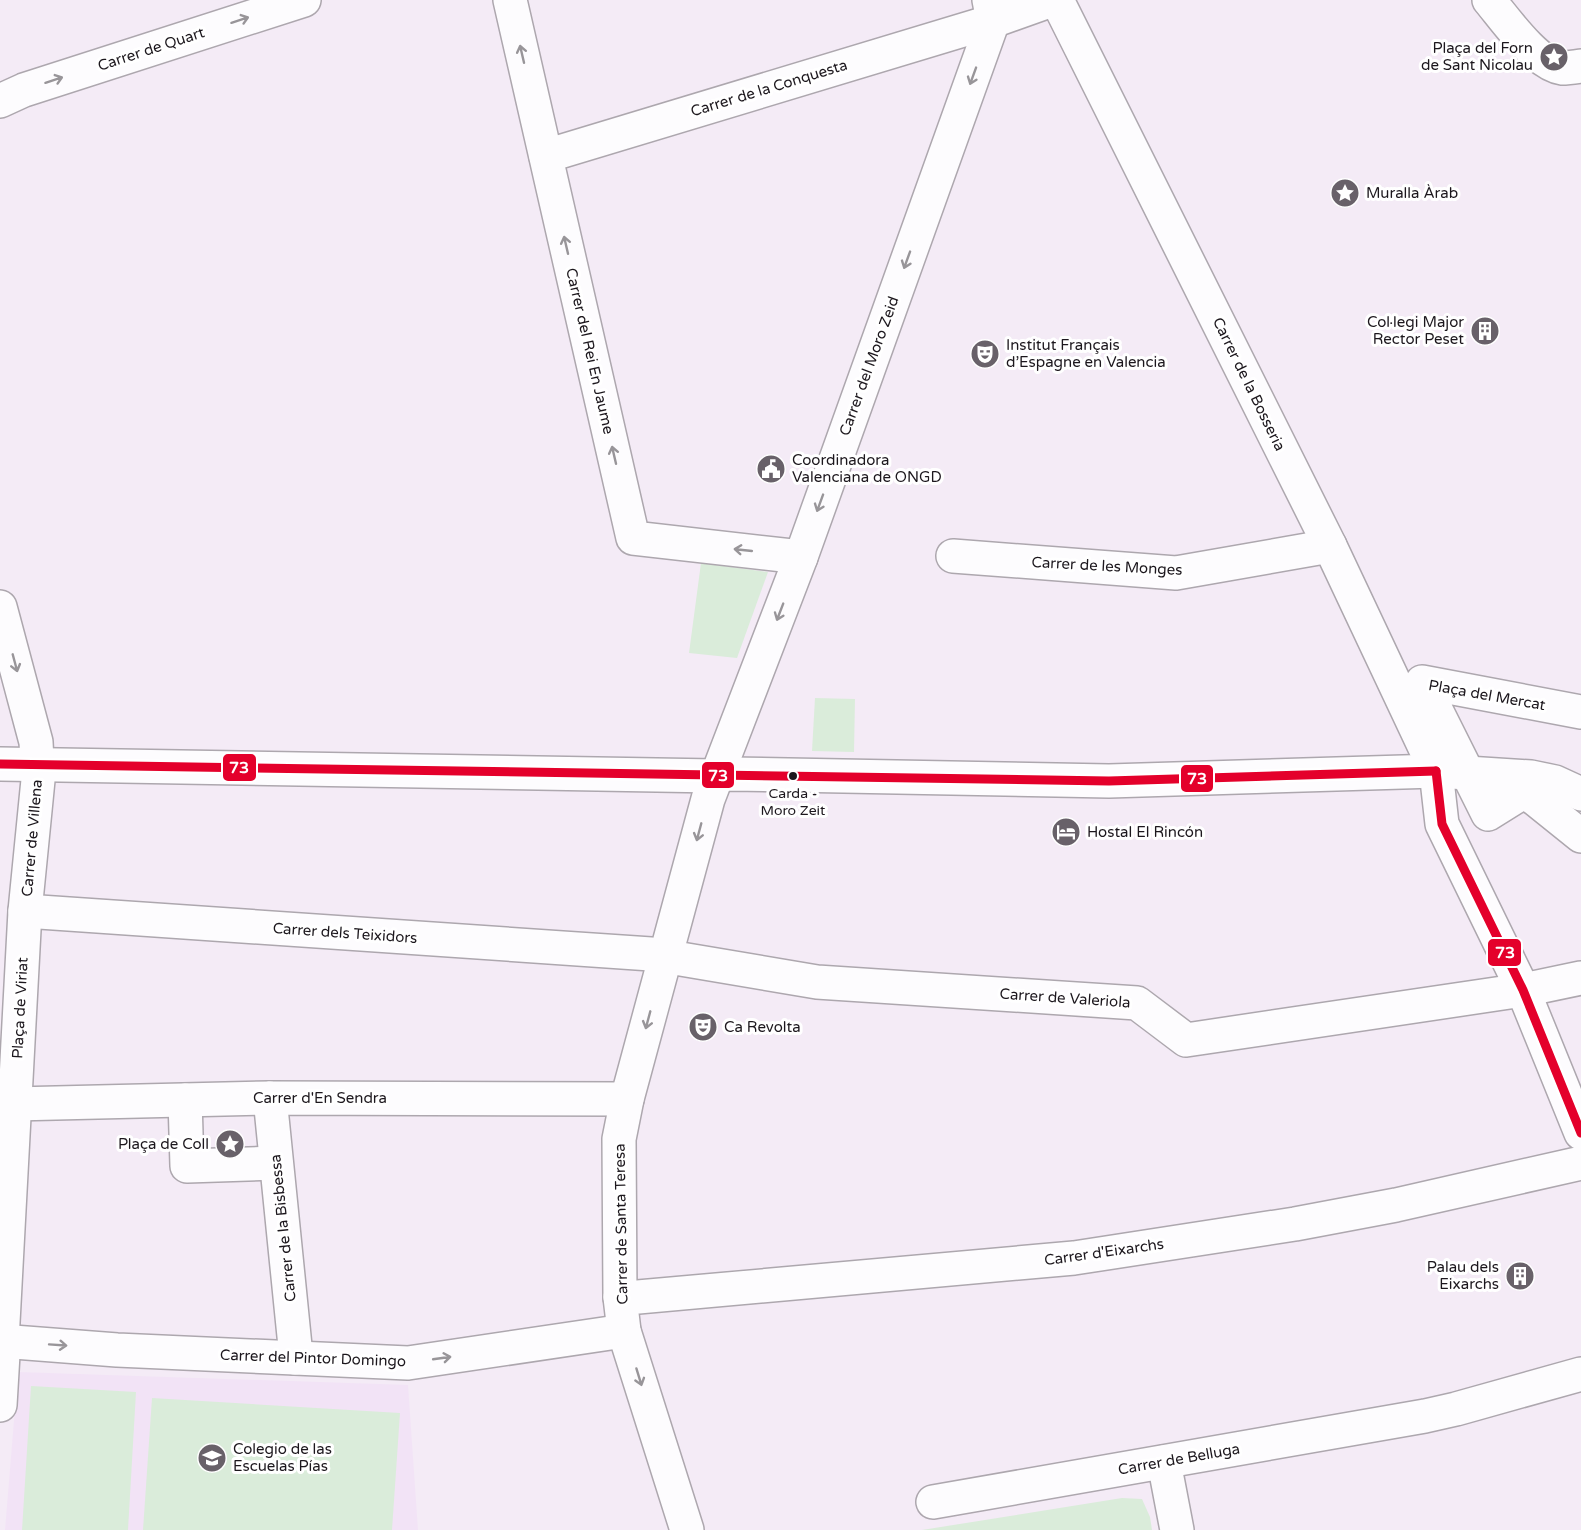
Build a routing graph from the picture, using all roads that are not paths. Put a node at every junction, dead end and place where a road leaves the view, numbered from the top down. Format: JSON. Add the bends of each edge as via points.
{"nodes":[{"id":1,"x":304,"y":0,"type":"edge"},
{"id":2,"x":510,"y":0,"type":"edge"},
{"id":3,"x":1052,"y":0,"type":"edge"},
{"id":4,"x":1057,"y":0,"type":"edge"},
{"id":5,"x":1488,"y":0,"type":"edge"},
{"id":6,"x":991,"y":11,"type":"edge"},
{"id":7,"x":1581,"y":66,"type":"edge"},
{"id":8,"x":0,"y":101,"type":"edge"},
{"id":9,"x":546,"y":156,"type":"junction"},
{"id":10,"x":1330,"y":546,"type":"junction"},
{"id":11,"x":953,"y":556,"type":"dead end"},
{"id":12,"x":801,"y":557,"type":"junction"},
{"id":13,"x":0,"y":607,"type":"edge"},
{"id":14,"x":1581,"y":712,"type":"edge"},
{"id":15,"x":0,"y":764,"type":"edge"},
{"id":16,"x":37,"y":764,"type":"junction"},
{"id":17,"x":1436,"y":771,"type":"junction"},
{"id":18,"x":1468,"y":773,"type":"junction"},
{"id":19,"x":716,"y":776,"type":"junction"},
{"id":20,"x":1581,"y":794,"type":"edge"},
{"id":21,"x":1581,"y":836,"type":"edge"},
{"id":22,"x":25,"y":911,"type":"junction"},
{"id":23,"x":665,"y":955,"type":"junction"},
{"id":24,"x":1581,"y":978,"type":"edge"},
{"id":25,"x":1523,"y":990,"type":"junction"},
{"id":26,"x":270,"y":1098,"type":"junction"},
{"id":27,"x":185,"y":1100,"type":"junction"},
{"id":28,"x":627,"y":1100,"type":"junction"},
{"id":29,"x":14,"y":1104,"type":"junction"},
{"id":30,"x":1581,"y":1133,"type":"edge"},
{"id":31,"x":276,"y":1163,"type":"junction"},
{"id":32,"x":1581,"y":1163,"type":"edge"},
{"id":33,"x":620,"y":1297,"type":"junction"},
{"id":34,"x":624,"y":1331,"type":"junction"},
{"id":35,"x":1,"y":1341,"type":"edge"},
{"id":36,"x":295,"y":1358,"type":"junction"},
{"id":37,"x":1581,"y":1374,"type":"edge"},
{"id":38,"x":0,"y":1405,"type":"edge"},
{"id":39,"x":1164,"y":1462,"type":"junction"},
{"id":40,"x":933,"y":1502,"type":"dead end"},
{"id":41,"x":687,"y":1530,"type":"edge"},
{"id":42,"x":1177,"y":1530,"type":"edge"}],
"edges":[{"from":8,"to":1,"type":"street","name":"Carrer de Quart","one_way":true},
{"from":9,"to":2,"type":"street","name":"Carrer del Rei En Jaume","one_way":true},
{"from":3,"to":6,"type":"street","name":"Carrer de la Conquesta"},
{"from":4,"to":10,"type":"street","name":"Carrer de la Bosseria"},
{"from":5,"to":7,"type":"street","via":[[1546,62],[1562,68]]},
{"from":6,"to":9,"type":"street","name":"Carrer de la Conquesta"},
{"from":6,"to":12,"type":"street","name":"Carrer del Moro Zeid","one_way":true},
{"from":12,"to":9,"type":"street","name":"Carrer del Rei En Jaume","one_way":true,"via":[[633,538]]},
{"from":10,"to":11,"type":"street","name":"Carrer de les Monges","via":[[1176,573]]},
{"from":10,"to":17,"type":"street","name":"Carrer de la Bosseria"},
{"from":12,"to":19,"type":"street","name":"Carrer del Moro Zeid","one_way":true},
{"from":13,"to":16,"type":"street","name":"Carrer de Villena","one_way":true,"via":[[36,742]]},
{"from":14,"to":18,"type":"street","name":"Plaça del Mercat","via":[[1422,682]]},
{"from":15,"to":16,"type":"street"},
{"from":16,"to":19,"type":"street"},
{"from":16,"to":22,"type":"street","name":"Carrer de Villena"},
{"from":17,"to":18,"type":"street"},
{"from":17,"to":19,"type":"street","via":[[1109,781]]},
{"from":17,"to":25,"type":"street","name":"Carrer de la Bosseria","via":[[1442,824]]},
{"from":18,"to":20,"type":"street","via":[[1531,777]]},
{"from":18,"to":21,"type":"street","name":"Plaça del Mercat","via":[[1488,814],[1525,791]]},
{"from":19,"to":23,"type":"street","name":"Carrer de Santa Teresa","one_way":true},
{"from":22,"to":23,"type":"street","name":"Carrer dels Teixidors"},
{"from":22,"to":29,"type":"street","name":"Plaça de Viriat"},
{"from":23,"to":25,"type":"street","name":"Carrer de Valeriola","via":[[817,982],[1137,1003],[1186,1040]]},
{"from":23,"to":28,"type":"street","name":"Carrer de Santa Teresa","one_way":true},
{"from":24,"to":25,"type":"street","name":"Carrer de Valeriola"},
{"from":25,"to":30,"type":"street","name":"Carrer de la Bosseria"},
{"from":26,"to":27,"type":"street","name":"Carrer d'En Sendra"},
{"from":26,"to":28,"type":"street","name":"Carrer d'En Sendra"},
{"from":26,"to":31,"type":"street","name":"Carrer de la Bisbessa"},
{"from":27,"to":29,"type":"street","name":"Carrer d'En Sendra"},
{"from":27,"to":31,"type":"street","via":[[187,1166]]},
{"from":28,"to":33,"type":"street","name":"Carrer de Santa Teresa","via":[[619,1139]]},
{"from":29,"to":35,"type":"street"},
{"from":31,"to":36,"type":"street","name":"Carrer de la Bisbessa"},
{"from":32,"to":33,"type":"street","name":"Carrer d'Eixarchs","via":[[1295,1224],[1074,1258]]},
{"from":33,"to":34,"type":"street","name":"Carrer de Santa Teresa"},
{"from":36,"to":34,"type":"street","name":"Carrer del Pintor Domingo","one_way":true,"via":[[408,1362]]},
{"from":34,"to":41,"type":"street","name":"Carrer de Santa Teresa","one_way":true},
{"from":35,"to":36,"type":"street","name":"Carrer del Pintor Domingo","one_way":true},
{"from":35,"to":38,"type":"street"},
{"from":37,"to":39,"type":"street","name":"Carrer de Belluga","via":[[1425,1416]]},
{"from":39,"to":40,"type":"street","name":"Carrer de Belluga"},
{"from":39,"to":42,"type":"street"}]}
